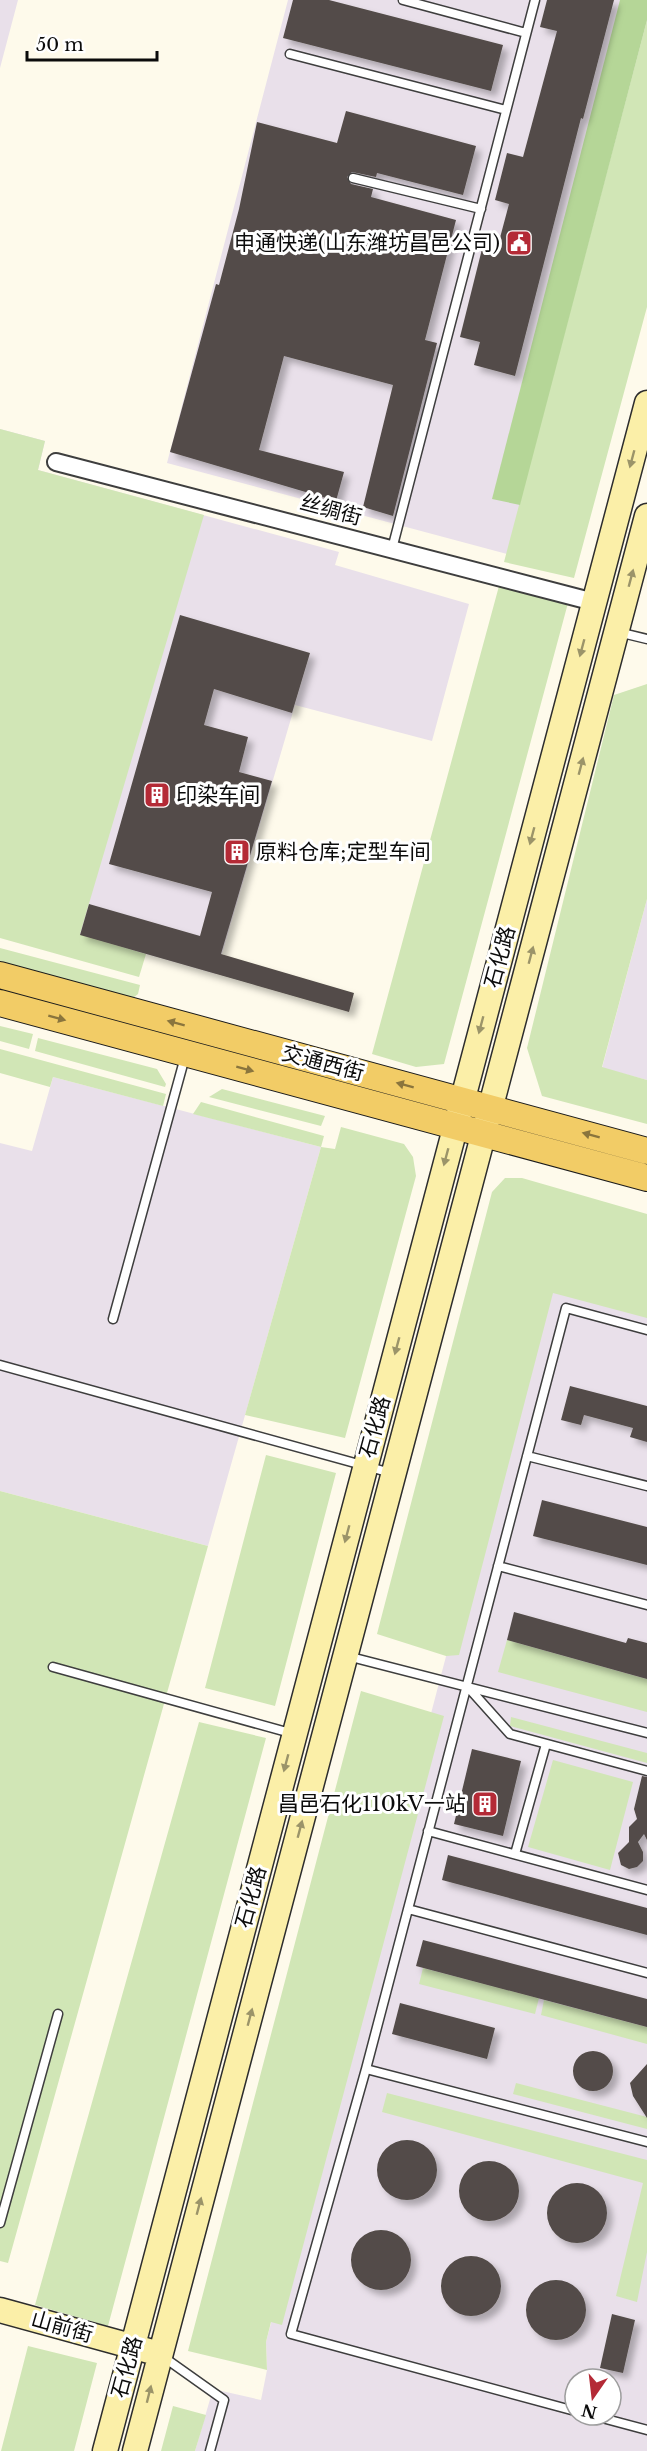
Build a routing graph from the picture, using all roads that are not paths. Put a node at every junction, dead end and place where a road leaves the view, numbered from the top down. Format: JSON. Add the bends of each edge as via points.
{"nodes":[{"id":1,"x":403,"y":0,"type":"edge"},
{"id":2,"x":535,"y":0,"type":"edge"},
{"id":3,"x":526,"y":33,"type":"junction"},
{"id":4,"x":290,"y":54,"type":"dead end"},
{"id":5,"x":506,"y":110,"type":"junction"},
{"id":6,"x":353,"y":178,"type":"dead end"},
{"id":7,"x":481,"y":209,"type":"junction"},
{"id":8,"x":647,"y":403,"type":"edge"},
{"id":9,"x":56,"y":462,"type":"dead end"},
{"id":10,"x":647,"y":516,"type":"edge"},
{"id":11,"x":392,"y":549,"type":"junction"},
{"id":12,"x":594,"y":602,"type":"junction"},
{"id":13,"x":617,"y":631,"type":"junction"},
{"id":14,"x":647,"y":639,"type":"edge"},
{"id":15,"x":0,"y":975,"type":"edge"},
{"id":16,"x":0,"y":1003,"type":"edge"},
{"id":17,"x":186,"y":1053,"type":"junction"},
{"id":18,"x":461,"y":1101,"type":"junction"},
{"id":19,"x":491,"y":1108,"type":"junction"},
{"id":20,"x":455,"y":1126,"type":"junction"},
{"id":21,"x":484,"y":1133,"type":"junction"},
{"id":22,"x":647,"y":1151,"type":"edge"},
{"id":23,"x":647,"y":1178,"type":"edge"},
{"id":24,"x":113,"y":1319,"type":"dead end"},
{"id":25,"x":647,"y":1330,"type":"edge"},
{"id":26,"x":0,"y":1365,"type":"edge"},
{"id":27,"x":527,"y":1456,"type":"junction"},
{"id":28,"x":365,"y":1465,"type":"junction"},
{"id":29,"x":395,"y":1473,"type":"junction"},
{"id":30,"x":647,"y":1486,"type":"edge"},
{"id":31,"x":498,"y":1566,"type":"junction"},
{"id":32,"x":647,"y":1605,"type":"edge"},
{"id":33,"x":346,"y":1656,"type":"junction"},
{"id":34,"x":53,"y":1667,"type":"dead end"},
{"id":35,"x":466,"y":1685,"type":"junction"},
{"id":36,"x":647,"y":1733,"type":"edge"},
{"id":37,"x":294,"y":1734,"type":"junction"},
{"id":38,"x":546,"y":1744,"type":"junction"},
{"id":39,"x":647,"y":1771,"type":"edge"},
{"id":40,"x":428,"y":1831,"type":"junction"},
{"id":41,"x":516,"y":1854,"type":"junction"},
{"id":42,"x":647,"y":1890,"type":"edge"},
{"id":43,"x":408,"y":1908,"type":"junction"},
{"id":44,"x":647,"y":1973,"type":"edge"},
{"id":45,"x":58,"y":2014,"type":"dead end"},
{"id":46,"x":366,"y":2068,"type":"junction"},
{"id":47,"x":647,"y":2142,"type":"edge"},
{"id":48,"x":0,"y":2223,"type":"edge"},
{"id":49,"x":0,"y":2310,"type":"edge"},
{"id":50,"x":133,"y":2346,"type":"junction"},
{"id":51,"x":159,"y":2354,"type":"junction"},
{"id":52,"x":563,"y":2408,"type":"edge"},
{"id":53,"x":623,"y":2424,"type":"edge"},
{"id":54,"x":647,"y":2430,"type":"edge"},
{"id":55,"x":105,"y":2451,"type":"edge"},
{"id":56,"x":135,"y":2451,"type":"edge"},
{"id":57,"x":210,"y":2451,"type":"edge"}],
"edges":[{"from":1,"to":3,"type":"lane"},
{"from":2,"to":3,"type":"lane"},
{"from":3,"to":5,"type":"lane"},
{"from":4,"to":5,"type":"lane"},
{"from":5,"to":7,"type":"lane"},
{"from":6,"to":7,"type":"lane"},
{"from":7,"to":11,"type":"lane"},
{"from":8,"to":12,"type":"main road","name":"石化路","one_way":true},
{"from":9,"to":11,"type":"street","name":"丝绸街"},
{"from":13,"to":10,"type":"main road","name":"石化路","one_way":true},
{"from":11,"to":12,"type":"street","name":"丝绸街"},
{"from":12,"to":18,"type":"main road","name":"石化路","one_way":true},
{"from":13,"to":14,"type":"lane"},
{"from":19,"to":13,"type":"main road","name":"石化路","one_way":true},
{"from":18,"to":15,"type":"main road","name":"交通西街","one_way":true},
{"from":16,"to":17,"type":"main road","name":"交通西街","one_way":true},
{"from":17,"to":20,"type":"main road","name":"交通西街","one_way":true},
{"from":17,"to":24,"type":"lane"},
{"from":18,"to":19,"type":"main road","name":"交通西街"},
{"from":18,"to":20,"type":"main road","name":"石化路"},
{"from":19,"to":21,"type":"main road","name":"石化路"},
{"from":22,"to":19,"type":"main road","name":"交通西街","one_way":true},
{"from":20,"to":21,"type":"main road","name":"交通西街"},
{"from":20,"to":28,"type":"main road","name":"石化路","one_way":true},
{"from":21,"to":23,"type":"main road","name":"交通西街"},
{"from":21,"to":29,"type":"main road","name":"石化路"},
{"from":25,"to":27,"type":"lane","via":[[566,1308]]},
{"from":26,"to":28,"type":"lane"},
{"from":27,"to":30,"type":"lane"},
{"from":27,"to":31,"type":"lane"},
{"from":28,"to":29,"type":"lane"},
{"from":28,"to":37,"type":"main road","name":"石化路","one_way":true},
{"from":29,"to":33,"type":"main road","name":"石化路"},
{"from":31,"to":32,"type":"lane"},
{"from":31,"to":35,"type":"lane"},
{"from":33,"to":35,"type":"lane"},
{"from":51,"to":33,"type":"main road","name":"石化路","one_way":true},
{"from":34,"to":37,"type":"lane"},
{"from":35,"to":36,"type":"lane"},
{"from":35,"to":38,"type":"lane","via":[[510,1734]]},
{"from":35,"to":40,"type":"lane"},
{"from":37,"to":50,"type":"main road","name":"石化路","one_way":true},
{"from":38,"to":39,"type":"lane"},
{"from":38,"to":41,"type":"lane"},
{"from":40,"to":41,"type":"lane"},
{"from":40,"to":43,"type":"lane"},
{"from":41,"to":42,"type":"lane"},
{"from":43,"to":44,"type":"lane"},
{"from":43,"to":46,"type":"lane"},
{"from":45,"to":48,"type":"lane"},
{"from":46,"to":47,"type":"lane"},
{"from":46,"to":52,"type":"lane","via":[[291,2334]]},
{"from":49,"to":50,"type":"main road","name":"山前街"},
{"from":50,"to":51,"type":"main road","name":"山前街"},
{"from":50,"to":55,"type":"main road","name":"石化路"},
{"from":56,"to":51,"type":"main road","name":"石化路","one_way":true},
{"from":51,"to":57,"type":"lane","via":[[224,2400]]},
{"from":53,"to":54,"type":"lane"}]}
